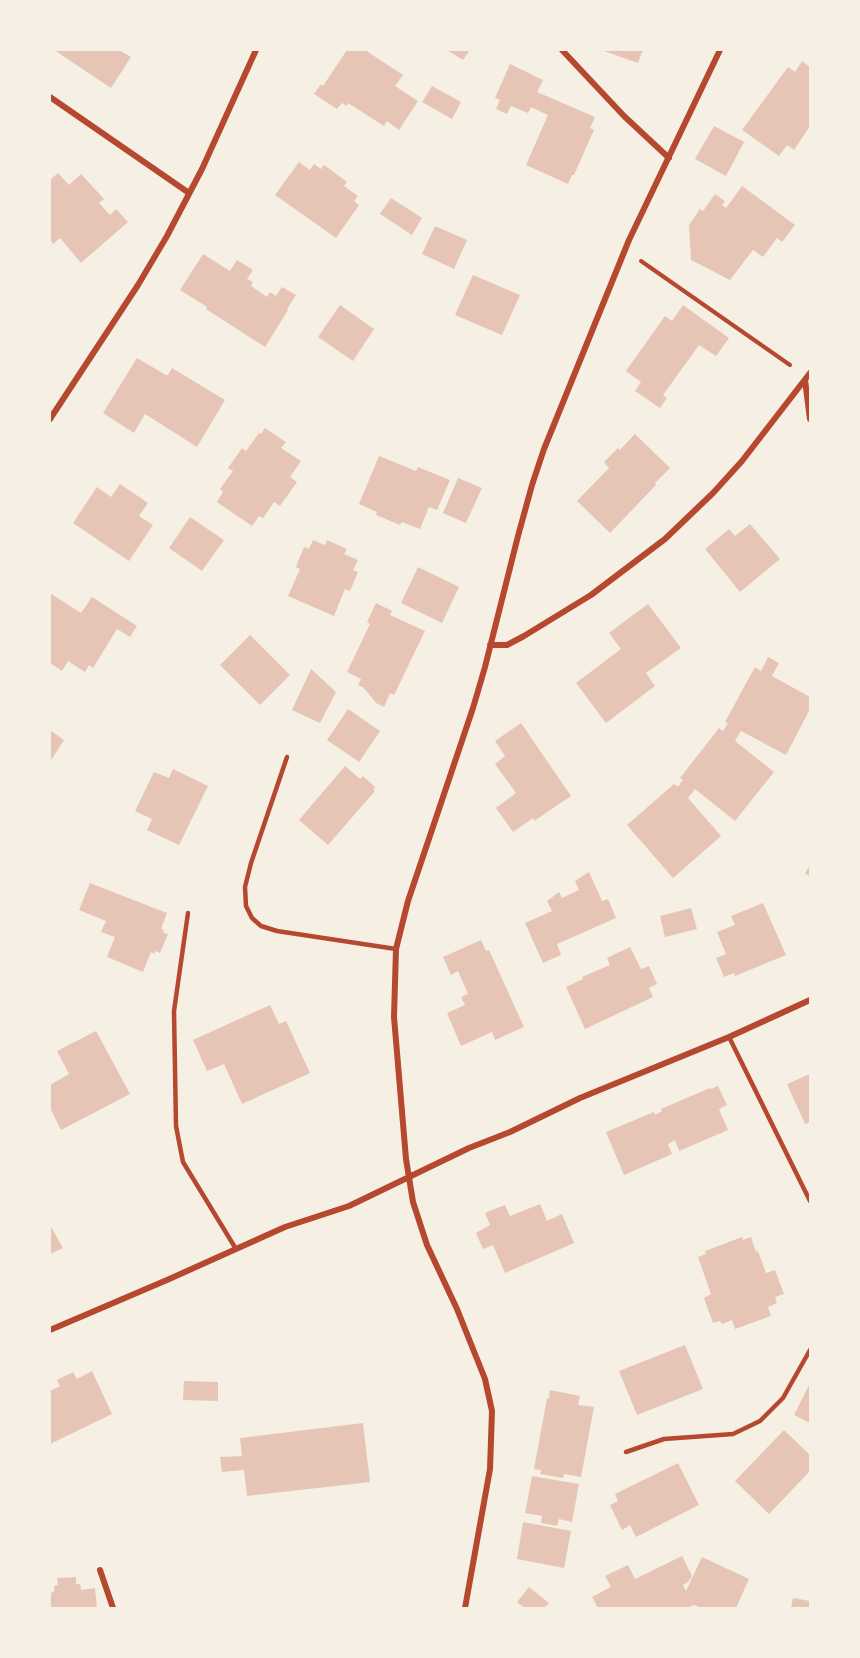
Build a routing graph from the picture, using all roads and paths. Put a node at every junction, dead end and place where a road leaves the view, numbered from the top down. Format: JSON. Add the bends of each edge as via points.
{"nodes":[{"id":1,"x":256,"y":50,"type":"edge"},
{"id":2,"x":562,"y":50,"type":"edge"},
{"id":3,"x":720,"y":50,"type":"edge"},
{"id":4,"x":50,"y":97,"type":"edge"},
{"id":5,"x":669,"y":158,"type":"junction"},
{"id":6,"x":189,"y":193,"type":"junction"},
{"id":7,"x":626,"y":247,"type":"junction"},
{"id":8,"x":810,"y":373,"type":"edge"},
{"id":9,"x":805,"y":380,"type":"junction"},
{"id":10,"x":50,"y":419,"type":"edge"},
{"id":11,"x":810,"y":419,"type":"edge"},
{"id":12,"x":490,"y":645,"type":"junction"},
{"id":13,"x":287,"y":757,"type":"dead end"},
{"id":14,"x":188,"y":913,"type":"dead end"},
{"id":15,"x":396,"y":949,"type":"junction"},
{"id":16,"x":810,"y":1000,"type":"edge"},
{"id":17,"x":729,"y":1037,"type":"junction"},
{"id":18,"x":409,"y":1178,"type":"junction"},
{"id":19,"x":810,"y":1201,"type":"edge"},
{"id":20,"x":236,"y":1249,"type":"junction"},
{"id":21,"x":50,"y":1329,"type":"edge"},
{"id":22,"x":810,"y":1350,"type":"edge"},
{"id":23,"x":626,"y":1452,"type":"dead end"},
{"id":24,"x":100,"y":1570,"type":"dead end"},
{"id":25,"x":113,"y":1608,"type":"edge"},
{"id":26,"x":465,"y":1608,"type":"edge"}],
"edges":[{"from":1,"to":6,"type":"street"},
{"from":2,"to":5,"type":"street"},
{"from":3,"to":5,"type":"street"},
{"from":4,"to":6,"type":"street"},
{"from":5,"to":7,"type":"street"},
{"from":6,"to":10,"type":"street","via":[[138,285]]},
{"from":7,"to":9,"type":"path","via":[[650,268],[797,370]]},
{"from":7,"to":12,"type":"street","via":[[532,485]]},
{"from":8,"to":9,"type":"street"},
{"from":9,"to":11,"type":"street"},
{"from":9,"to":12,"type":"street","via":[[713,494],[664,538],[591,595],[507,645]]},
{"from":12,"to":15,"type":"street"},
{"from":13,"to":15,"type":"lane","via":[[245,887],[246,906],[252,918],[277,931]]},
{"from":14,"to":20,"type":"lane","via":[[174,1011],[176,1126],[183,1162]]},
{"from":15,"to":18,"type":"street","via":[[394,1017]]},
{"from":16,"to":17,"type":"street"},
{"from":17,"to":18,"type":"street","via":[[580,1098]]},
{"from":17,"to":19,"type":"lane"},
{"from":18,"to":20,"type":"street","via":[[349,1206],[285,1227]]},
{"from":18,"to":26,"type":"street","via":[[427,1245],[485,1379],[492,1411],[490,1469]]},
{"from":20,"to":21,"type":"street"},
{"from":22,"to":23,"type":"lane","via":[[783,1398],[760,1421],[733,1434],[664,1439]]},
{"from":24,"to":25,"type":"street"}]}
